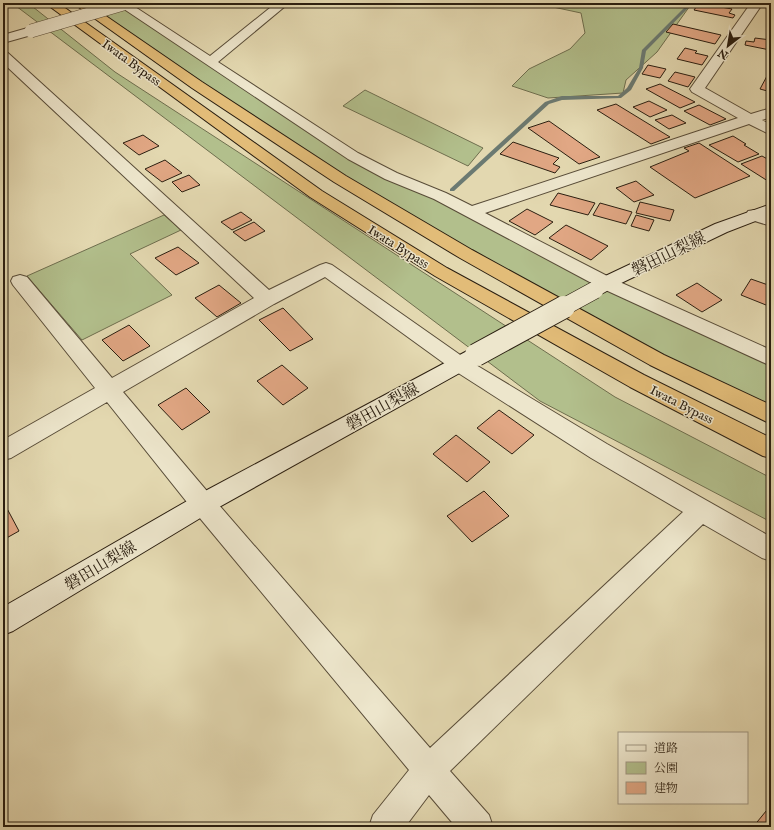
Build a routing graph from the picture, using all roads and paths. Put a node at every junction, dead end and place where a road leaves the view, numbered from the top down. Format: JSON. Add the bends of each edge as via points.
{"nodes":[{"id":1,"x":51,"y":3,"type":"edge"},
{"id":2,"x":79,"y":3,"type":"edge"},
{"id":3,"x":283,"y":3,"type":"edge"},
{"id":4,"x":757,"y":3,"type":"edge"},
{"id":5,"x":122,"y":4,"type":"edge"},
{"id":6,"x":3,"y":39,"type":"edge"},
{"id":7,"x":3,"y":56,"type":"edge"},
{"id":8,"x":210,"y":62,"type":"junction"},
{"id":9,"x":771,"y":112,"type":"edge"},
{"id":10,"x":750,"y":119,"type":"junction"},
{"id":11,"x":771,"y":131,"type":"edge"},
{"id":12,"x":771,"y":209,"type":"edge"},
{"id":13,"x":472,"y":212,"type":"junction"},
{"id":14,"x":754,"y":215,"type":"junction"},
{"id":15,"x":771,"y":221,"type":"edge"},
{"id":16,"x":20,"y":281,"type":"dead end"},
{"id":17,"x":600,"y":286,"type":"junction"},
{"id":18,"x":267,"y":299,"type":"junction"},
{"id":19,"x":468,"y":359,"type":"junction"},
{"id":20,"x":771,"y":359,"type":"edge"},
{"id":21,"x":109,"y":390,"type":"junction"},
{"id":22,"x":771,"y":415,"type":"edge"},
{"id":23,"x":771,"y":450,"type":"edge"},
{"id":24,"x":3,"y":451,"type":"edge"},
{"id":25,"x":203,"y":504,"type":"junction"},
{"id":26,"x":701,"y":510,"type":"junction"},
{"id":27,"x":771,"y":550,"type":"edge"},
{"id":28,"x":3,"y":622,"type":"edge"},
{"id":29,"x":429,"y":770,"type":"junction"},
{"id":30,"x":385,"y":827,"type":"edge"},
{"id":31,"x":477,"y":827,"type":"edge"}],
"edges":[{"from":1,"to":23,"type":"highway","name":"Iwata Bypass","via":[[322,198],[441,272],[637,381]]},
{"from":2,"to":22,"type":"highway","name":"Iwata Bypass","via":[[196,85],[340,179],[466,254],[657,360]]},
{"from":3,"to":8,"type":"street"},
{"from":4,"to":10,"type":"street","via":[[697,89]]},
{"from":5,"to":6,"type":"street","bridge":true},
{"from":5,"to":8,"type":"street"},
{"from":7,"to":18,"type":"street"},
{"from":8,"to":13,"type":"street","via":[[352,156]]},
{"from":9,"to":10,"type":"street"},
{"from":10,"to":11,"type":"street"},
{"from":10,"to":13,"type":"street"},
{"from":12,"to":14,"type":"street","name":"磐田山梨線"},
{"from":13,"to":17,"type":"street"},
{"from":14,"to":15,"type":"street"},
{"from":14,"to":17,"type":"street","name":"磐田山梨線","via":[[721,228]]},
{"from":16,"to":21,"type":"street"},
{"from":17,"to":19,"type":"street","name":"磐田山梨線","bridge":true},
{"from":17,"to":20,"type":"street"},
{"from":18,"to":19,"type":"street","via":[[326,269]]},
{"from":18,"to":21,"type":"street"},
{"from":19,"to":25,"type":"street","name":"磐田山梨線"},
{"from":19,"to":26,"type":"street","via":[[600,451]]},
{"from":21,"to":24,"type":"street"},
{"from":21,"to":25,"type":"street"},
{"from":25,"to":28,"type":"street","name":"磐田山梨線"},
{"from":25,"to":29,"type":"street"},
{"from":26,"to":27,"type":"street"},
{"from":26,"to":29,"type":"street"},
{"from":29,"to":30,"type":"street"},
{"from":29,"to":31,"type":"street"}]}
